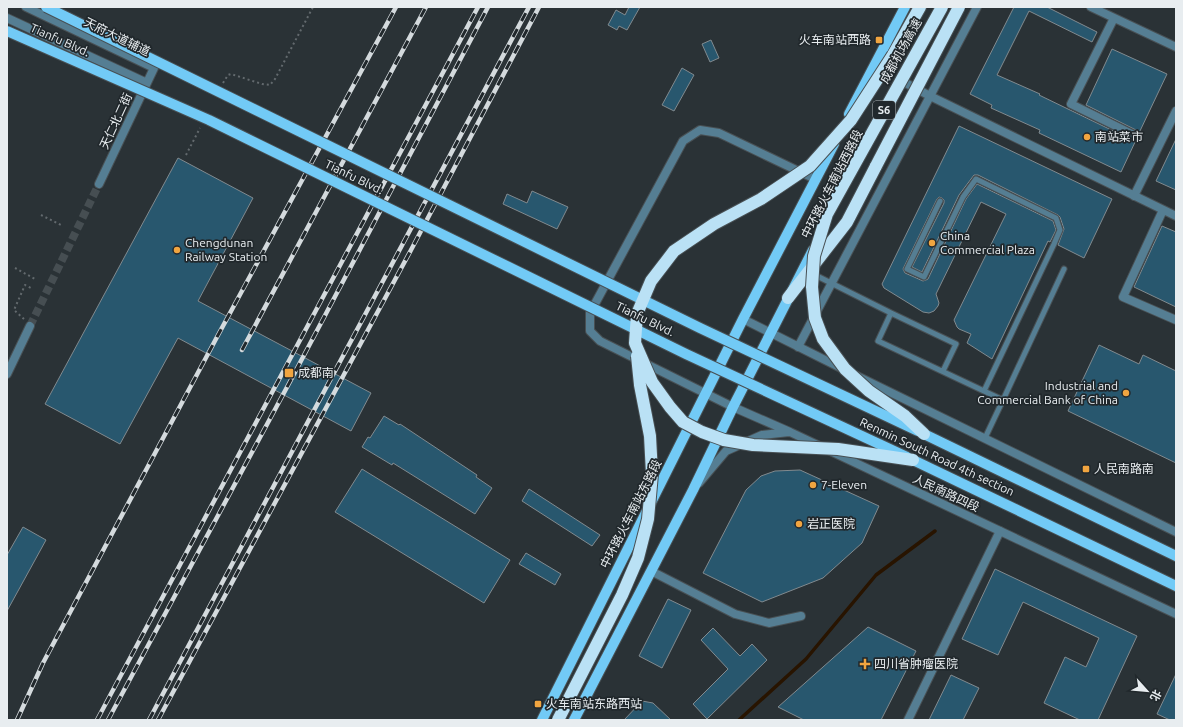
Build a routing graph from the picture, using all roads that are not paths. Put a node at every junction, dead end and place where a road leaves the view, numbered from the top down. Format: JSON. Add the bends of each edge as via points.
{"nodes":[{"id":1,"x":26,"y":7,"type":"edge"},
{"id":2,"x":46,"y":7,"type":"edge"},
{"id":3,"x":905,"y":7,"type":"edge"},
{"id":4,"x":920,"y":7,"type":"edge"},
{"id":5,"x":941,"y":7,"type":"edge"},
{"id":6,"x":959,"y":7,"type":"edge"},
{"id":7,"x":976,"y":7,"type":"edge"},
{"id":8,"x":1091,"y":7,"type":"edge"},
{"id":9,"x":7,"y":18,"type":"edge"},
{"id":10,"x":1114,"y":18,"type":"junction"},
{"id":11,"x":7,"y":31,"type":"edge"},
{"id":12,"x":1176,"y":47,"type":"edge"},
{"id":13,"x":154,"y":68,"type":"joint"},
{"id":14,"x":900,"y":80,"type":"junction"},
{"id":15,"x":147,"y":83,"type":"junction"},
{"id":16,"x":930,"y":96,"type":"junction"},
{"id":17,"x":1176,"y":111,"type":"edge"},
{"id":18,"x":1134,"y":135,"type":"dead end"},
{"id":19,"x":815,"y":179,"type":"junction"},
{"id":20,"x":99,"y":184,"type":"tunnel mouth"},
{"id":21,"x":1134,"y":196,"type":"junction"},
{"id":22,"x":940,"y":201,"type":"dead end"},
{"id":23,"x":1163,"y":210,"type":"junction"},
{"id":24,"x":1176,"y":216,"type":"edge"},
{"id":25,"x":1064,"y":269,"type":"dead end"},
{"id":26,"x":806,"y":271,"type":"junction"},
{"id":27,"x":831,"y":283,"type":"junction"},
{"id":28,"x":788,"y":298,"type":"joint"},
{"id":29,"x":892,"y":313,"type":"junction"},
{"id":30,"x":743,"y":319,"type":"junction"},
{"id":31,"x":1176,"y":320,"type":"edge"},
{"id":32,"x":30,"y":326,"type":"tunnel mouth"},
{"id":33,"x":700,"y":328,"type":"joint"},
{"id":34,"x":770,"y":332,"type":"junction"},
{"id":35,"x":636,"y":343,"type":"junction"},
{"id":36,"x":798,"y":347,"type":"junction"},
{"id":37,"x":686,"y":354,"type":"joint"},
{"id":38,"x":943,"y":371,"type":"junction"},
{"id":39,"x":7,"y":374,"type":"edge"},
{"id":40,"x":984,"y":391,"type":"junction"},
{"id":41,"x":706,"y":394,"type":"junction"},
{"id":42,"x":1002,"y":400,"type":"junction"},
{"id":43,"x":733,"y":407,"type":"junction"},
{"id":44,"x":790,"y":432,"type":"junction"},
{"id":45,"x":924,"y":434,"type":"junction"},
{"id":46,"x":984,"y":438,"type":"junction"},
{"id":47,"x":913,"y":460,"type":"junction"},
{"id":48,"x":693,"y":490,"type":"junction"},
{"id":49,"x":1000,"y":531,"type":"junction"},
{"id":50,"x":1176,"y":532,"type":"edge"},
{"id":51,"x":1176,"y":556,"type":"edge"},
{"id":52,"x":651,"y":571,"type":"junction"},
{"id":53,"x":1176,"y":586,"type":"edge"},
{"id":54,"x":1176,"y":614,"type":"edge"},
{"id":55,"x":801,"y":616,"type":"dead end"},
{"id":56,"x":542,"y":720,"type":"edge"},
{"id":57,"x":558,"y":720,"type":"edge"},
{"id":58,"x":574,"y":720,"type":"edge"},
{"id":59,"x":908,"y":720,"type":"edge"}],
"edges":[{"from":1,"to":13,"type":"street","name":"天府大道辅道"},
{"from":2,"to":33,"type":"main road","name":"Tianfu Blvd.","bridge":true},
{"from":3,"to":19,"type":"main road","name":"中环路火车南站西路段"},
{"from":4,"to":35,"type":"highway","name":"成都机场高速","bridge":true,"via":[[851,120],[810,166],[761,199],[714,224],[674,251],[651,281],[638,314]]},
{"from":5,"to":14,"type":"main road","name":"中环路火车南站西路段"},
{"from":5,"to":45,"type":"highway","name":"成都机场高速","number":"S6","bridge":true,"via":[[827,214],[814,256],[812,287],[815,318],[823,340],[845,369]]},
{"from":6,"to":26,"type":"highway","bridge":true,"via":[[847,222]]},
{"from":7,"to":16,"type":"street"},
{"from":8,"to":10,"type":"street"},
{"from":9,"to":15,"type":"street"},
{"from":10,"to":12,"type":"street"},
{"from":10,"to":18,"type":"street","via":[[1071,104]]},
{"from":11,"to":37,"type":"main road","name":"Tianfu Blvd.","bridge":true,"via":[[209,120]]},
{"from":13,"to":15,"type":"street","name":"天仁北二街"},
{"from":14,"to":16,"type":"street"},
{"from":14,"to":26,"type":"main road","name":"中环路火车南站西路段"},
{"from":15,"to":20,"type":"street","name":"天仁北二街"},
{"from":16,"to":21,"type":"street"},
{"from":16,"to":27,"type":"street"},
{"from":17,"to":21,"type":"street"},
{"from":19,"to":30,"type":"main road","name":"中环路火车南站西路段"},
{"from":19,"to":41,"type":"street","name":"人民南路四段","via":[[719,133],[700,130],[683,141],[590,314],[590,331],[600,341]]},
{"from":21,"to":23,"type":"street"},
{"from":22,"to":40,"type":"lane","via":[[907,269],[924,277],[962,197],[976,179],[1056,218],[1060,230]]},
{"from":23,"to":24,"type":"street"},
{"from":23,"to":31,"type":"street","via":[[1123,297]]},
{"from":25,"to":42,"type":"lane"},
{"from":26,"to":27,"type":"lane"},
{"from":26,"to":28,"type":"highway"},
{"from":27,"to":29,"type":"lane"},
{"from":27,"to":36,"type":"street"},
{"from":28,"to":34,"type":"main road"},
{"from":29,"to":38,"type":"lane","via":[[956,344]]},
{"from":29,"to":38,"type":"lane","via":[[878,341]]},
{"from":30,"to":34,"type":"street"},
{"from":30,"to":41,"type":"main road","name":"中环路火车南站东路段"},
{"from":32,"to":39,"type":"street"},
{"from":33,"to":45,"type":"main road","name":"Renmin South Road 4th section","bridge":true},
{"from":34,"to":36,"type":"street"},
{"from":34,"to":43,"type":"main road"},
{"from":35,"to":47,"type":"highway","bridge":true,"via":[[652,382],[670,407],[683,422],[702,432],[724,440],[753,445],[838,449]]},
{"from":35,"to":57,"type":"highway","name":"成都机场高速","bridge":true,"via":[[640,385],[650,436],[652,474],[648,518],[638,558],[622,595]]},
{"from":36,"to":46,"type":"street"},
{"from":37,"to":47,"type":"main road","name":"Renmin South Road 4th section","bridge":true},
{"from":38,"to":40,"type":"lane"},
{"from":40,"to":42,"type":"lane"},
{"from":41,"to":43,"type":"street","name":"人民南路四段"},
{"from":41,"to":56,"type":"main road","name":"中环路火车南站东路段"},
{"from":42,"to":46,"type":"lane"},
{"from":43,"to":44,"type":"street","name":"人民南路四段"},
{"from":43,"to":48,"type":"main road"},
{"from":44,"to":48,"type":"street","via":[[762,435],[726,452]]},
{"from":44,"to":49,"type":"street","name":"人民南路四段"},
{"from":45,"to":51,"type":"main road","name":"Renmin South Road 4th section"},
{"from":46,"to":50,"type":"street"},
{"from":47,"to":53,"type":"main road","name":"Renmin South Road 4th section"},
{"from":48,"to":52,"type":"main road"},
{"from":49,"to":54,"type":"street","name":"人民南路四段"},
{"from":49,"to":59,"type":"street"},
{"from":52,"to":55,"type":"street","via":[[735,614],[769,623]]},
{"from":52,"to":58,"type":"main road"}]}
